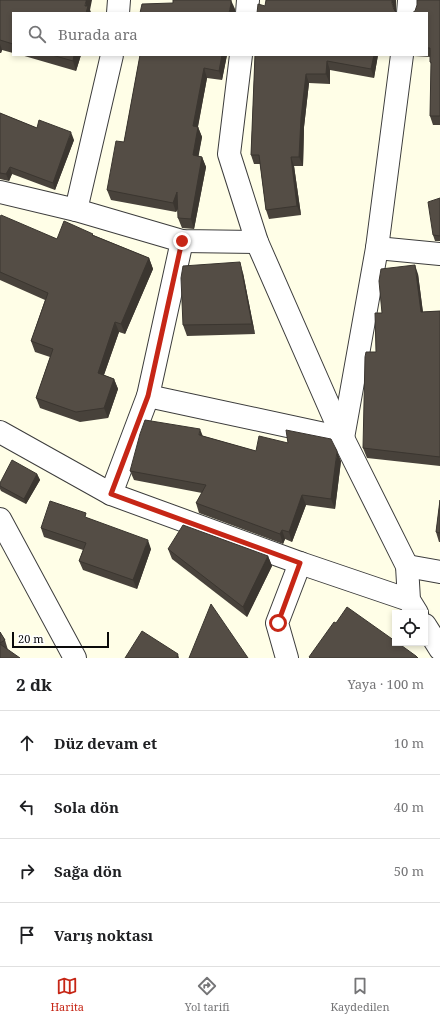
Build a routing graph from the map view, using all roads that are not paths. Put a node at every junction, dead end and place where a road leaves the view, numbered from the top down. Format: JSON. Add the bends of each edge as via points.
{"nodes":[{"id":1,"x":119,"y":0,"type":"edge"},
{"id":2,"x":248,"y":0,"type":"edge"},
{"id":3,"x":409,"y":0,"type":"edge"},
{"id":4,"x":118,"y":12,"type":"edge"},
{"id":5,"x":246,"y":12,"type":"edge"},
{"id":6,"x":408,"y":12,"type":"edge"},
{"id":7,"x":112,"y":56,"type":"edge"},
{"id":8,"x":242,"y":56,"type":"edge"},
{"id":9,"x":402,"y":56,"type":"edge"},
{"id":10,"x":0,"y":192,"type":"edge"},
{"id":11,"x":76,"y":210,"type":"junction"},
{"id":12,"x":182,"y":241,"type":"junction"},
{"id":13,"x":257,"y":242,"type":"junction"},
{"id":14,"x":377,"y":248,"type":"junction"},
{"id":15,"x":440,"y":254,"type":"edge"},
{"id":16,"x":148,"y":396,"type":"junction"},
{"id":17,"x":0,"y":432,"type":"edge"},
{"id":18,"x":343,"y":438,"type":"junction"},
{"id":19,"x":111,"y":494,"type":"junction"},
{"id":20,"x":0,"y":519,"type":"edge"},
{"id":21,"x":300,"y":563,"type":"junction"},
{"id":22,"x":407,"y":566,"type":"junction"},
{"id":23,"x":440,"y":572,"type":"edge"},
{"id":24,"x":413,"y":606,"type":"edge"},
{"id":25,"x":428,"y":630,"type":"edge"},
{"id":26,"x":440,"y":649,"type":"edge"},
{"id":27,"x":75,"y":658,"type":"edge"},
{"id":28,"x":287,"y":658,"type":"edge"}],
"edges":[{"from":1,"to":4,"type":"street"},
{"from":2,"to":5,"type":"street"},
{"from":3,"to":6,"type":"street"},
{"from":7,"to":11,"type":"street"},
{"from":8,"to":13,"type":"street","via":[[229,154]]},
{"from":9,"to":14,"type":"street"},
{"from":10,"to":11,"type":"street"},
{"from":11,"to":12,"type":"street"},
{"from":12,"to":13,"type":"street"},
{"from":12,"to":16,"type":"street"},
{"from":13,"to":18,"type":"street"},
{"from":14,"to":15,"type":"street"},
{"from":14,"to":18,"type":"street"},
{"from":16,"to":18,"type":"street"},
{"from":16,"to":19,"type":"street"},
{"from":17,"to":19,"type":"street"},
{"from":18,"to":22,"type":"street"},
{"from":19,"to":21,"type":"street"},
{"from":20,"to":27,"type":"street"},
{"from":21,"to":24,"type":"street"},
{"from":21,"to":28,"type":"street","via":[[278,623]]},
{"from":22,"to":23,"type":"street"},
{"from":22,"to":24,"type":"street"},
{"from":25,"to":26,"type":"street"}]}
